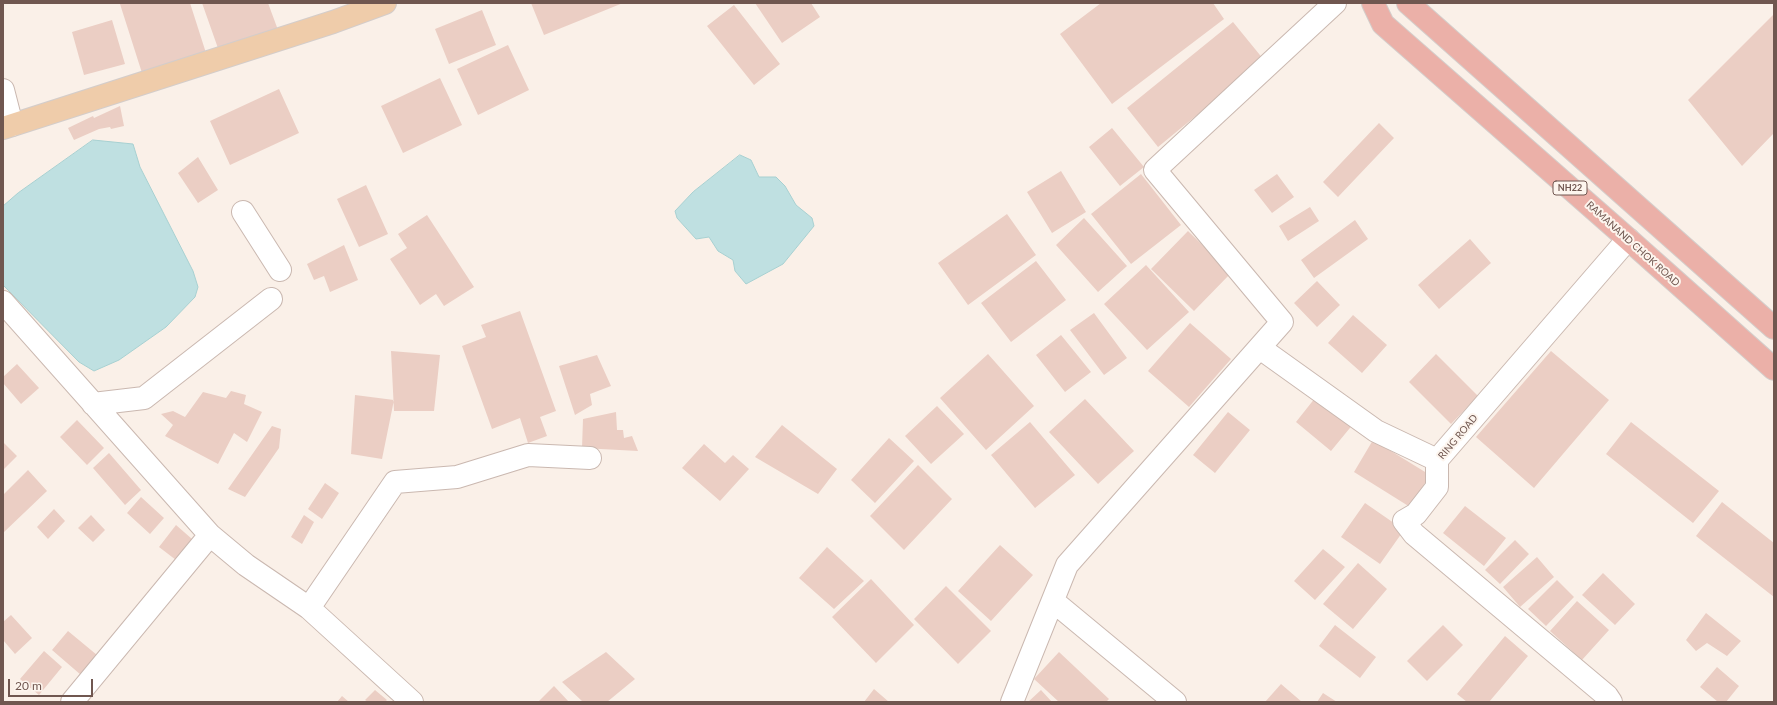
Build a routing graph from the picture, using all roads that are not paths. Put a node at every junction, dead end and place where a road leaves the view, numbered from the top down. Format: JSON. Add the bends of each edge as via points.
{"nodes":[{"id":1,"x":385,"y":3,"type":"edge"},
{"id":2,"x":1335,"y":3,"type":"edge"},
{"id":3,"x":1373,"y":3,"type":"edge"},
{"id":4,"x":1408,"y":3,"type":"edge"},
{"id":5,"x":3,"y":90,"type":"edge"},
{"id":6,"x":7,"y":126,"type":"edge"},
{"id":7,"x":243,"y":212,"type":"dead end"},
{"id":8,"x":1628,"y":239,"type":"junction"},
{"id":9,"x":280,"y":270,"type":"dead end"},
{"id":10,"x":271,"y":298,"type":"dead end"},
{"id":11,"x":3,"y":302,"type":"edge"},
{"id":12,"x":1774,"y":328,"type":"edge"},
{"id":13,"x":1260,"y":348,"type":"junction"},
{"id":14,"x":1774,"y":369,"type":"edge"},
{"id":15,"x":93,"y":404,"type":"junction"},
{"id":16,"x":590,"y":458,"type":"dead end"},
{"id":17,"x":1437,"y":460,"type":"junction"},
{"id":18,"x":210,"y":535,"type":"junction"},
{"id":19,"x":1053,"y":601,"type":"junction"},
{"id":20,"x":309,"y":608,"type":"junction"},
{"id":21,"x":72,"y":702,"type":"edge"},
{"id":22,"x":412,"y":702,"type":"edge"},
{"id":23,"x":1012,"y":702,"type":"edge"},
{"id":24,"x":1175,"y":702,"type":"edge"},
{"id":25,"x":1611,"y":702,"type":"edge"}],
"edges":[{"from":1,"to":6,"type":"main road"},
{"from":2,"to":13,"type":"street","via":[[1155,170],[1282,322]]},
{"from":3,"to":8,"type":"highway","name":"RAMANAND CHOK ROAD","number":"NH22","via":[[1383,24]]},
{"from":4,"to":12,"type":"highway"},
{"from":5,"to":6,"type":"street"},
{"from":7,"to":9,"type":"street"},
{"from":8,"to":14,"type":"highway","name":"RAMANAND CHOK ROAD","number":"NH22"},
{"from":8,"to":17,"type":"street","name":"RING ROAD"},
{"from":10,"to":15,"type":"street","via":[[144,398]]},
{"from":11,"to":15,"type":"street"},
{"from":13,"to":17,"type":"street","via":[[1376,431]]},
{"from":13,"to":19,"type":"street","via":[[1067,565]]},
{"from":15,"to":18,"type":"street"},
{"from":16,"to":20,"type":"street","via":[[528,455],[457,478],[395,482]]},
{"from":17,"to":25,"type":"street","name":"RING ROAD","via":[[1437,487],[1416,514],[1404,521],[1414,534]]},
{"from":18,"to":20,"type":"street","via":[[246,565]]},
{"from":18,"to":21,"type":"street"},
{"from":19,"to":23,"type":"street"},
{"from":19,"to":24,"type":"street"},
{"from":20,"to":22,"type":"street"}]}
